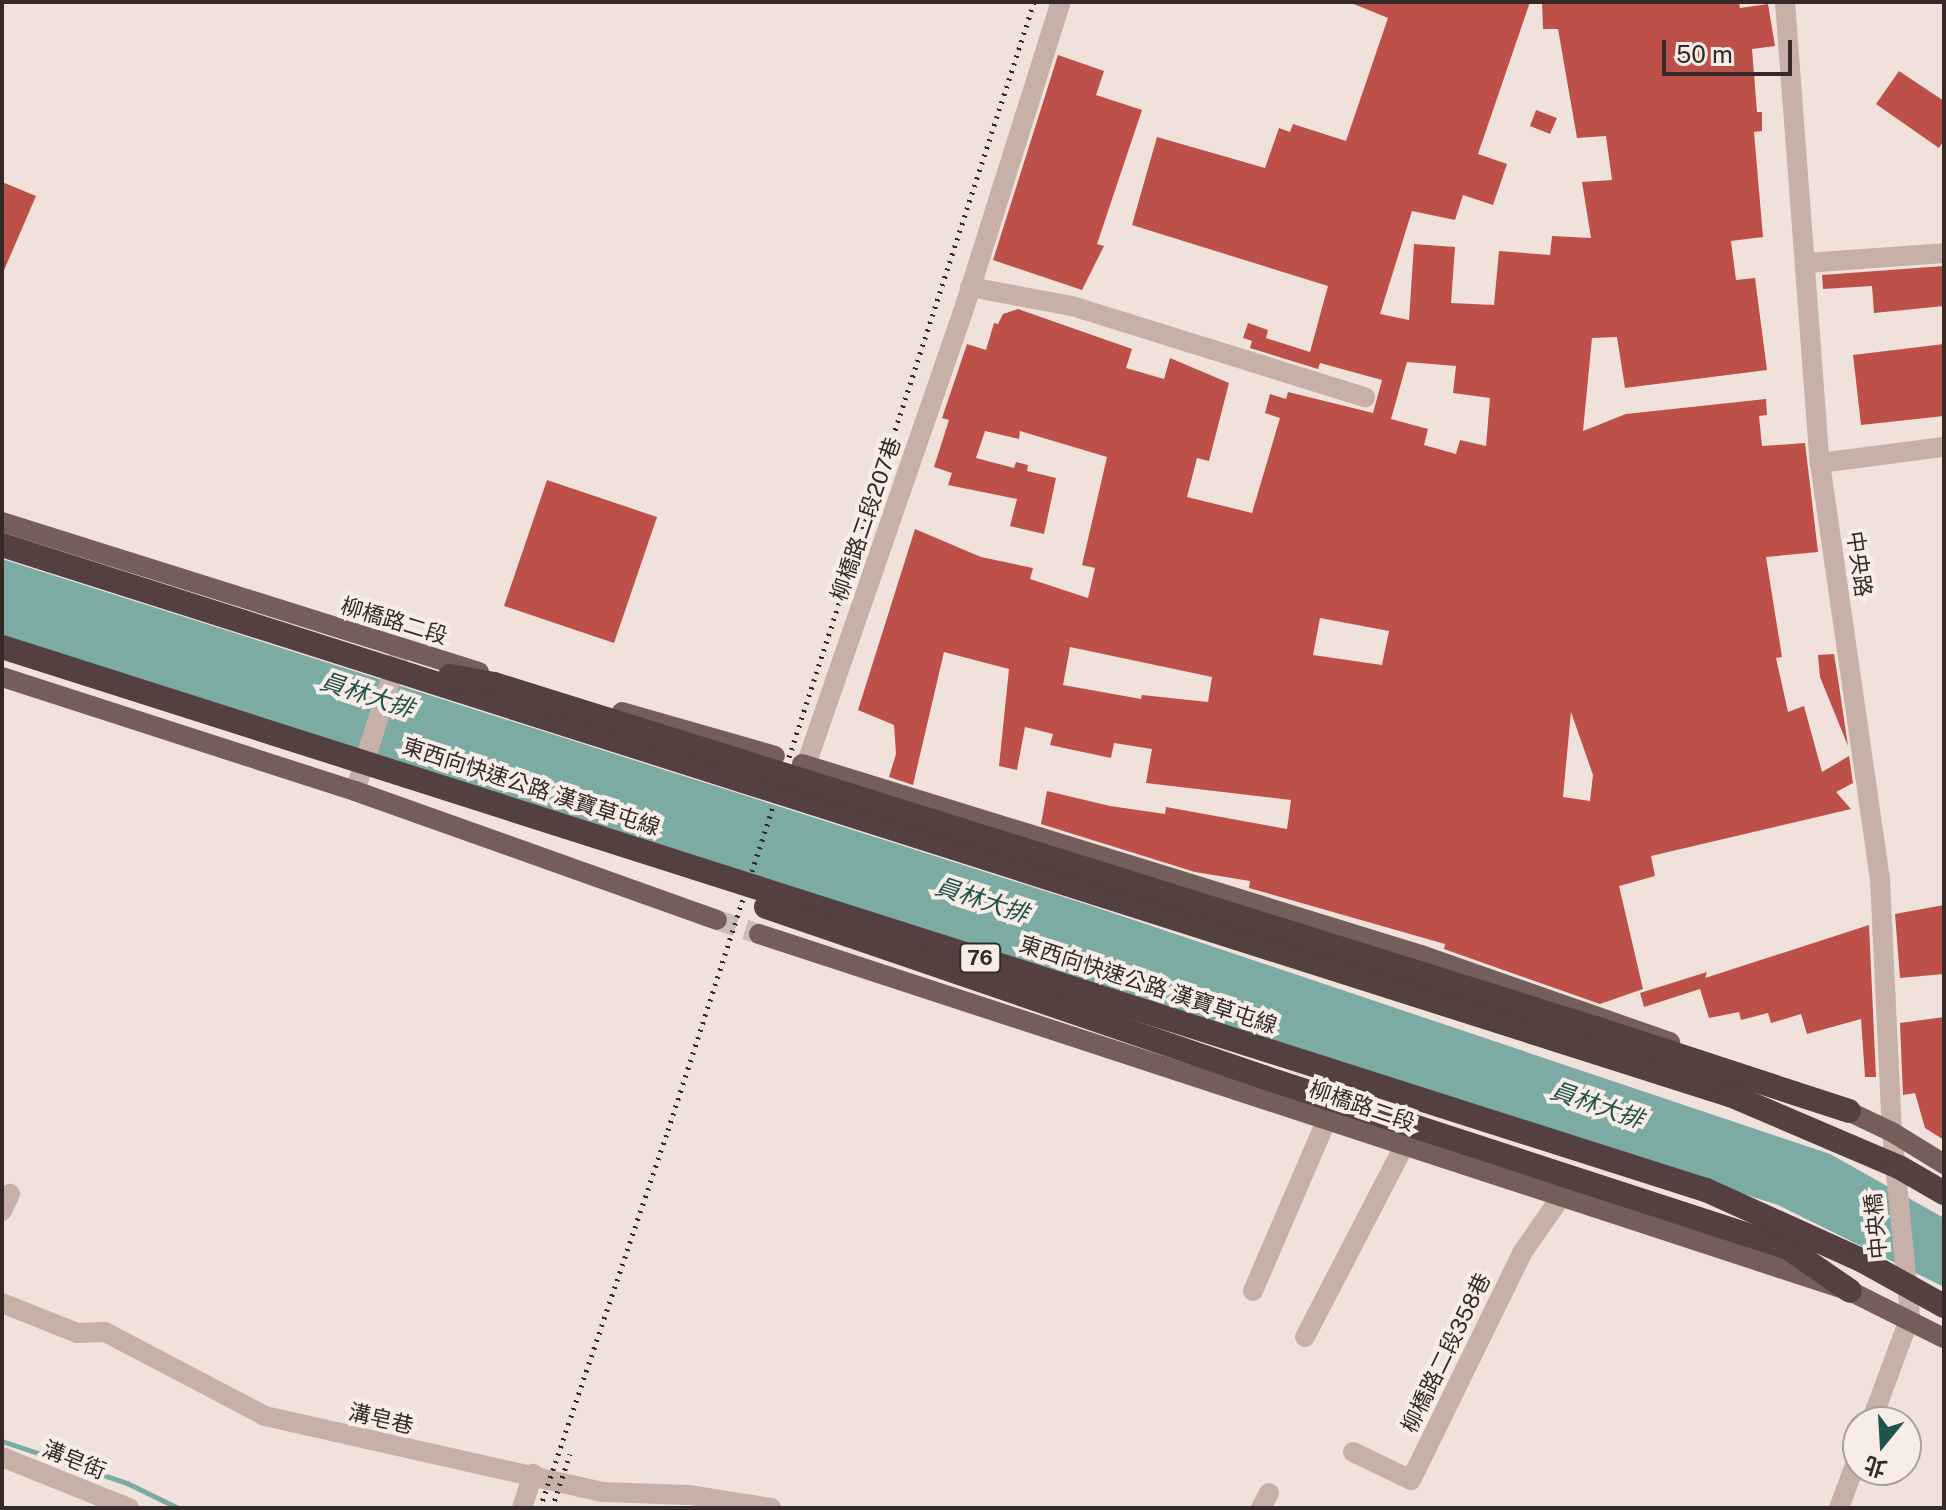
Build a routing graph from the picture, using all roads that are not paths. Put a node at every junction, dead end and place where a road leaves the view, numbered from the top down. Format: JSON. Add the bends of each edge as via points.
{"nodes":[{"id":1,"x":1061,"y":2,"type":"edge"},
{"id":2,"x":1785,"y":2,"type":"edge"},
{"id":3,"x":1944,"y":253,"type":"edge"},
{"id":4,"x":1806,"y":263,"type":"junction"},
{"id":5,"x":970,"y":287,"type":"junction"},
{"id":6,"x":1365,"y":397,"type":"dead end"},
{"id":7,"x":1944,"y":447,"type":"edge"},
{"id":8,"x":1820,"y":463,"type":"junction"},
{"id":9,"x":2,"y":522,"type":"edge"},
{"id":10,"x":2,"y":545,"type":"edge"},
{"id":11,"x":2,"y":647,"type":"edge"},
{"id":12,"x":401,"y":649,"type":"junction"},
{"id":13,"x":2,"y":677,"type":"edge"},
{"id":14,"x":400,"y":677,"type":"junction"},
{"id":15,"x":775,"y":756,"type":"dead end"},
{"id":16,"x":804,"y":765,"type":"joint"},
{"id":17,"x":449,"y":788,"type":"junction"},
{"id":18,"x":355,"y":791,"type":"junction"},
{"id":19,"x":717,"y":920,"type":"tunnel mouth"},
{"id":20,"x":759,"y":934,"type":"tunnel mouth"},
{"id":21,"x":1849,"y":1111,"type":"junction"},
{"id":22,"x":1327,"y":1119,"type":"junction"},
{"id":23,"x":1892,"y":1132,"type":"junction"},
{"id":24,"x":1404,"y":1146,"type":"junction"},
{"id":25,"x":1944,"y":1164,"type":"edge"},
{"id":26,"x":1944,"y":1193,"type":"edge"},
{"id":27,"x":1563,"y":1194,"type":"junction"},
{"id":28,"x":1253,"y":1291,"type":"dead end"},
{"id":29,"x":1850,"y":1291,"type":"junction"},
{"id":30,"x":2,"y":1303,"type":"edge"},
{"id":31,"x":1944,"y":1306,"type":"edge"},
{"id":32,"x":1910,"y":1317,"type":"junction"},
{"id":33,"x":1305,"y":1337,"type":"dead end"},
{"id":34,"x":1944,"y":1338,"type":"edge"},
{"id":35,"x":1877,"y":1406,"type":"edge"},
{"id":36,"x":1353,"y":1452,"type":"dead end"},
{"id":37,"x":2,"y":1457,"type":"edge"},
{"id":38,"x":533,"y":1474,"type":"junction"},
{"id":39,"x":1847,"y":1486,"type":"edge"},
{"id":40,"x":128,"y":1508,"type":"edge"},
{"id":41,"x":522,"y":1508,"type":"edge"},
{"id":42,"x":771,"y":1508,"type":"edge"},
{"id":43,"x":1839,"y":1508,"type":"edge"}],
"edges":[{"from":1,"to":5,"type":"street","name":"柳橋路二段207巷"},
{"from":2,"to":4,"type":"street","name":"中央路"},
{"from":3,"to":4,"type":"street"},
{"from":4,"to":8,"type":"street","name":"中央路"},
{"from":5,"to":6,"type":"street","via":[[1072,306]]},
{"from":5,"to":16,"type":"street","name":"柳橋路二段207巷"},
{"from":7,"to":8,"type":"street"},
{"from":8,"to":23,"type":"street","name":"中央路","via":[[1880,879]]},
{"from":9,"to":12,"type":"main road","name":"柳橋路二段"},
{"from":10,"to":14,"type":"highway","bridge":true},
{"from":11,"to":17,"type":"highway","name":"東西向快速公路 漢寶草屯線","number":"76","bridge":true},
{"from":12,"to":14,"type":"street"},
{"from":12,"to":15,"type":"main road","name":"柳橋路二段"},
{"from":13,"to":18,"type":"main road"},
{"from":14,"to":18,"type":"street"},
{"from":14,"to":21,"type":"highway","bridge":true,"via":[[460,676],[494,684]]},
{"from":14,"to":26,"type":"highway","bridge":true,"via":[[1730,1095],[1899,1167]]},
{"from":16,"to":21,"type":"main road","via":[[1421,955],[1639,1029]]},
{"from":17,"to":29,"type":"highway","bridge":true,"via":[[522,824],[1263,1077],[1788,1248]]},
{"from":17,"to":31,"type":"highway","name":"東西向快速公路 漢寶草屯線","number":"76","bridge":true,"via":[[1706,1190],[1861,1260]]},
{"from":18,"to":19,"type":"main road"},
{"from":20,"to":22,"type":"main road","name":"柳橋路二段"},
{"from":21,"to":23,"type":"main road"},
{"from":22,"to":24,"type":"main road","name":"柳橋路二段"},
{"from":22,"to":28,"type":"street"},
{"from":23,"to":25,"type":"main road"},
{"from":23,"to":32,"type":"street","name":"中央橋"},
{"from":24,"to":27,"type":"main road","name":"柳橋路二段"},
{"from":24,"to":33,"type":"street"},
{"from":27,"to":29,"type":"main road","name":"柳橋路二段"},
{"from":27,"to":36,"type":"street","name":"柳橋路二段358巷","via":[[1522,1253],[1411,1480]]},
{"from":29,"to":32,"type":"main road","name":"柳橋路二段"},
{"from":30,"to":38,"type":"street","name":"溝皂巷","via":[[77,1333],[105,1332],[265,1416]]},
{"from":32,"to":34,"type":"main road","name":"柳橋路二段"},
{"from":32,"to":35,"type":"street"},
{"from":37,"to":40,"type":"street","name":"溝皂街"},
{"from":38,"to":41,"type":"street"},
{"from":38,"to":42,"type":"street","name":"溝皂巷","via":[[601,1492],[690,1495]]},
{"from":39,"to":43,"type":"street"}]}
